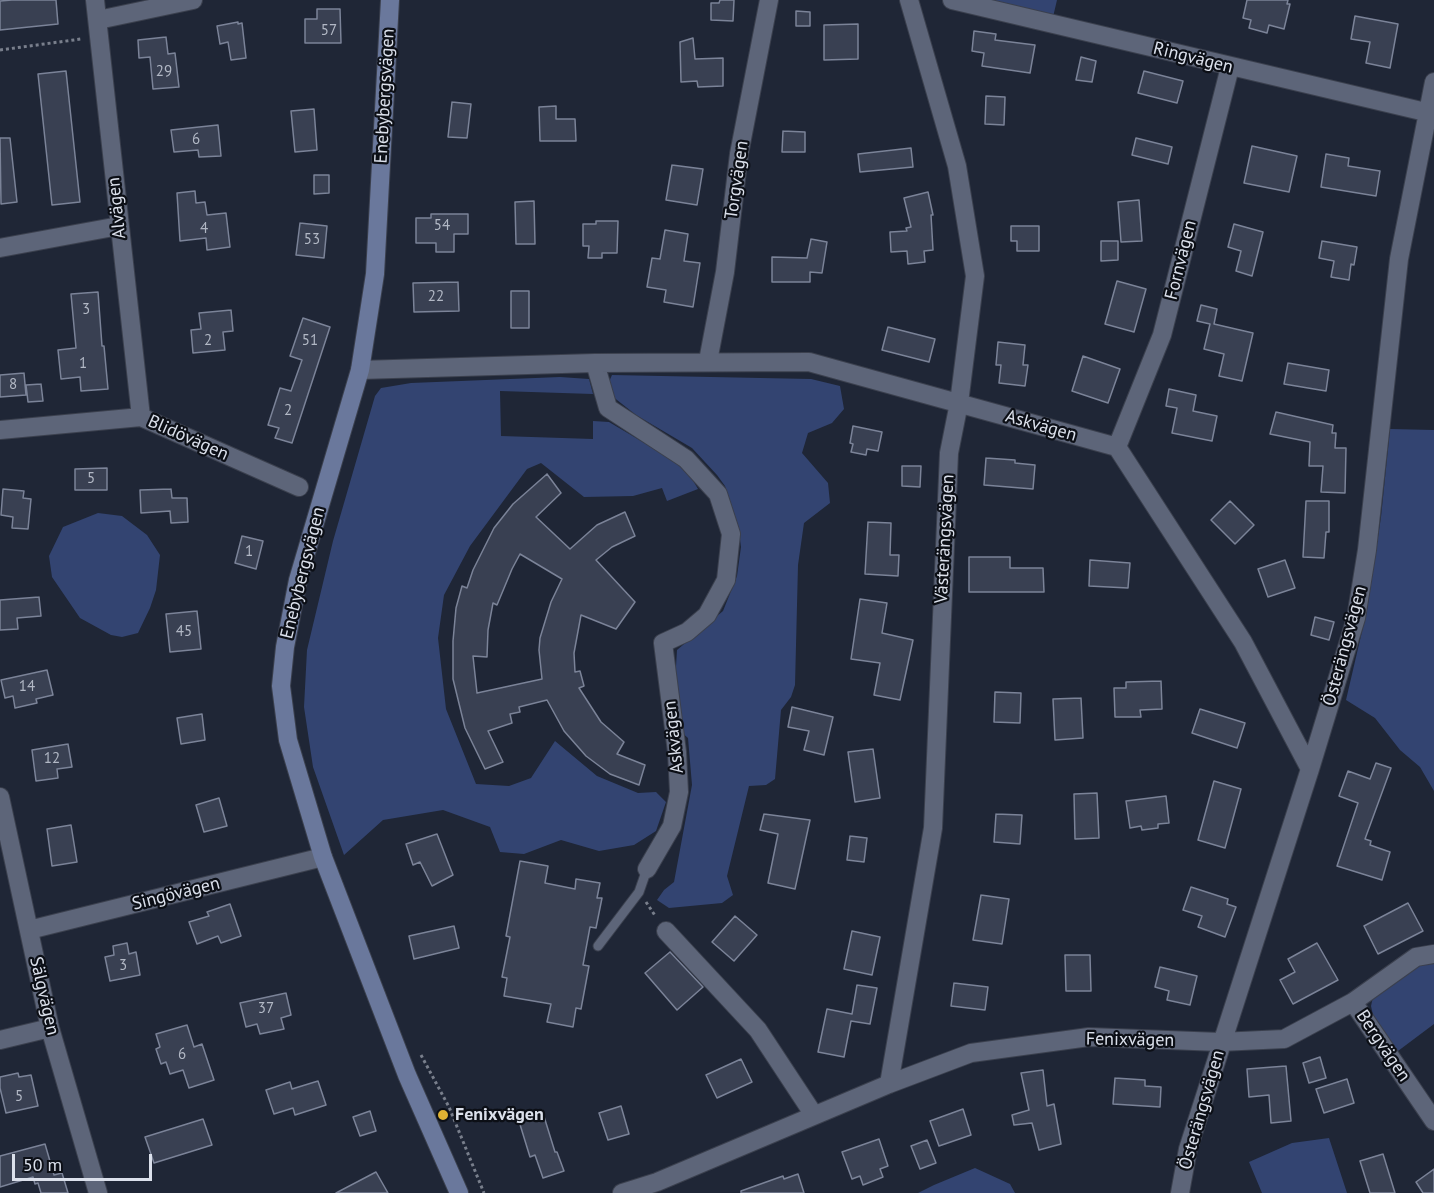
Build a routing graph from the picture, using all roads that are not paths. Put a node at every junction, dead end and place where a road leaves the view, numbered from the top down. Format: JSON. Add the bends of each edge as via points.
{"nodes":[{"id":1,"x":95,"y":0,"type":"edge"},
{"id":2,"x":193,"y":0,"type":"edge"},
{"id":3,"x":390,"y":0,"type":"edge"},
{"id":4,"x":769,"y":0,"type":"edge"},
{"id":5,"x":909,"y":0,"type":"edge"},
{"id":6,"x":952,"y":0,"type":"edge"},
{"id":7,"x":98,"y":28,"type":"junction"},
{"id":8,"x":1230,"y":67,"type":"junction"},
{"id":9,"x":1434,"y":82,"type":"edge"},
{"id":10,"x":1431,"y":114,"type":"edge"},
{"id":11,"x":119,"y":226,"type":"junction"},
{"id":12,"x":0,"y":248,"type":"edge"},
{"id":13,"x":708,"y":361,"type":"junction"},
{"id":14,"x":595,"y":363,"type":"junction"},
{"id":15,"x":360,"y":370,"type":"junction"},
{"id":16,"x":959,"y":403,"type":"junction"},
{"id":17,"x":141,"y":417,"type":"junction"},
{"id":18,"x":0,"y":430,"type":"edge"},
{"id":19,"x":1117,"y":447,"type":"junction"},
{"id":20,"x":298,"y":487,"type":"dead end"},
{"id":21,"x":1310,"y":768,"type":"junction"},
{"id":22,"x":0,"y":797,"type":"edge"},
{"id":23,"x":323,"y":857,"type":"junction"},
{"id":24,"x":647,"y":869,"type":"joint"},
{"id":25,"x":29,"y":930,"type":"junction"},
{"id":26,"x":666,"y":931,"type":"road end"},
{"id":27,"x":598,"y":946,"type":"dead end"},
{"id":28,"x":1434,"y":954,"type":"edge"},
{"id":29,"x":1353,"y":1002,"type":"junction"},
{"id":30,"x":50,"y":1028,"type":"junction"},
{"id":31,"x":0,"y":1040,"type":"edge"},
{"id":32,"x":1220,"y":1042,"type":"junction"},
{"id":33,"x":889,"y":1084,"type":"junction"},
{"id":34,"x":814,"y":1115,"type":"junction"},
{"id":35,"x":1434,"y":1121,"type":"edge"},
{"id":36,"x":657,"y":1182,"type":"junction"},
{"id":37,"x":98,"y":1193,"type":"edge"},
{"id":38,"x":459,"y":1193,"type":"edge"},
{"id":39,"x":622,"y":1193,"type":"edge"},
{"id":40,"x":672,"y":1193,"type":"edge"},
{"id":41,"x":1180,"y":1193,"type":"edge"}],
"edges":[{"from":1,"to":7,"type":"street","name":"Alvägen"},
{"from":2,"to":7,"type":"street"},
{"from":3,"to":15,"type":"main road","name":"Enebybergsvägen","via":[[375,274]]},
{"from":4,"to":13,"type":"street","name":"Torgvägen","via":[[739,154],[725,272]]},
{"from":5,"to":16,"type":"street","name":"Västerängsvägen","via":[[957,166],[975,276]]},
{"from":6,"to":8,"type":"street","name":"Ringvägen"},
{"from":7,"to":11,"type":"street","name":"Alvägen"},
{"from":8,"to":10,"type":"street","name":"Ringvägen"},
{"from":8,"to":19,"type":"street","name":"Fornvägen","via":[[1162,335]]},
{"from":9,"to":10,"type":"street","name":"Österängsvägen"},
{"from":10,"to":21,"type":"street","name":"Österängsvägen","via":[[1399,259],[1368,550],[1358,607]]},
{"from":11,"to":12,"type":"street"},
{"from":11,"to":17,"type":"street","name":"Alvägen"},
{"from":13,"to":14,"type":"street","name":"Askvägen"},
{"from":13,"to":16,"type":"street","name":"Askvägen","via":[[809,362]]},
{"from":14,"to":15,"type":"street","name":"Askvägen"},
{"from":14,"to":24,"type":"street","name":"Askvägen","via":[[608,408],[686,459],[718,494],[730,534],[726,580],[707,615],[687,632],[663,644],[679,792],[672,826]]},
{"from":15,"to":23,"type":"main road","name":"Enebybergsvägen","via":[[298,580],[281,686],[288,740]]},
{"from":16,"to":19,"type":"street","name":"Askvägen"},
{"from":16,"to":33,"type":"street","name":"Västerängsvägen","via":[[949,453],[933,828]]},
{"from":17,"to":18,"type":"street","name":"Blidövägen"},
{"from":17,"to":20,"type":"street","name":"Blidövägen"},
{"from":19,"to":21,"type":"street","via":[[1243,642]]},
{"from":21,"to":32,"type":"street","name":"Österängsvägen"},
{"from":22,"to":25,"type":"street","name":"Sälgvägen"},
{"from":23,"to":25,"type":"street","name":"Singövägen"},
{"from":23,"to":38,"type":"main road","name":"Enebybergsvägen","via":[[407,1075]]},
{"from":24,"to":27,"type":"lane","via":[[639,892]]},
{"from":25,"to":30,"type":"street","name":"Sälgvägen"},
{"from":26,"to":34,"type":"street","via":[[758,1030]]},
{"from":28,"to":29,"type":"street","name":"Fenixvägen","via":[[1416,957]]},
{"from":29,"to":32,"type":"street","name":"Fenixvägen","via":[[1284,1039]]},
{"from":29,"to":35,"type":"street","name":"Bergvägen"},
{"from":30,"to":31,"type":"street"},
{"from":30,"to":37,"type":"street","name":"Sälgvägen"},
{"from":32,"to":33,"type":"street","name":"Fenixvägen","via":[[1089,1037],[971,1053]]},
{"from":32,"to":41,"type":"street","name":"Österängsvägen","via":[[1188,1149]]},
{"from":33,"to":34,"type":"street","name":"Fenixvägen"},
{"from":34,"to":36,"type":"street","name":"Fenixvägen"},
{"from":36,"to":39,"type":"street","name":"Fenixvägen"},
{"from":36,"to":40,"type":"street"}]}
